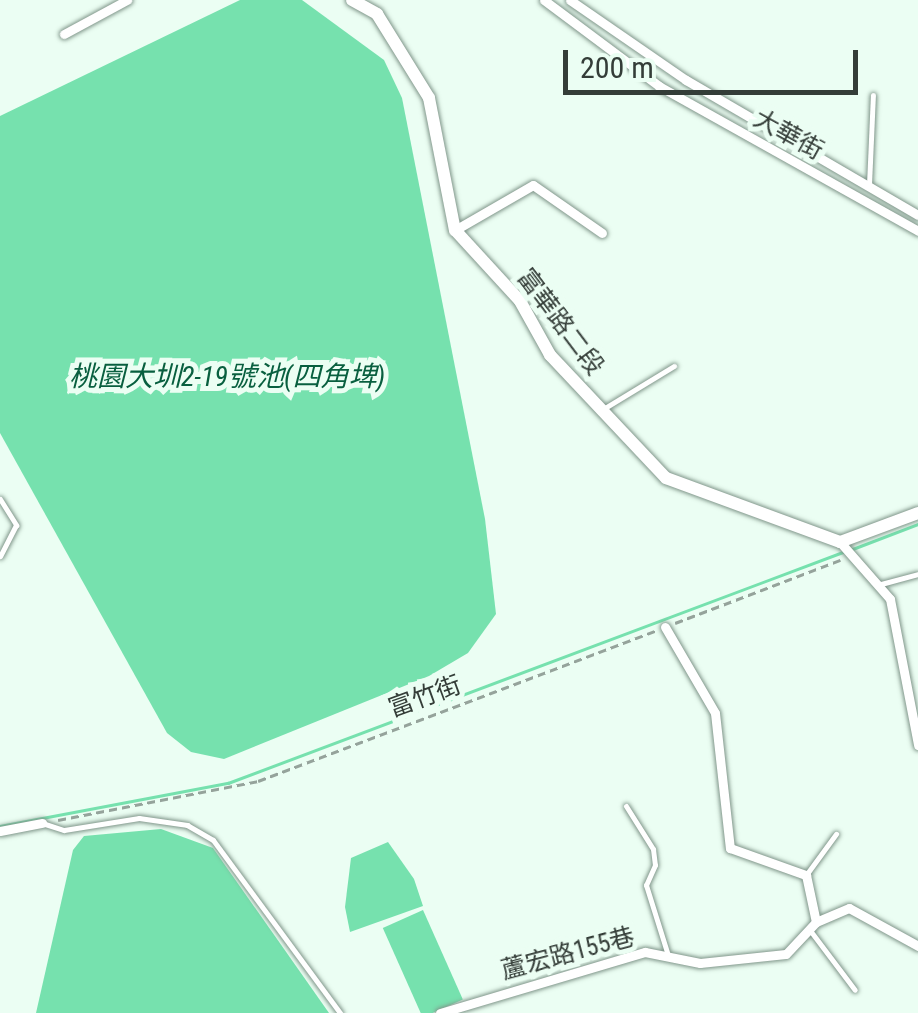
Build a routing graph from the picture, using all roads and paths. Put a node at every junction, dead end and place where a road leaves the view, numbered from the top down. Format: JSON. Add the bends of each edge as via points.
{"nodes":[{"id":1,"x":128,"y":0,"type":"edge"},
{"id":2,"x":352,"y":0,"type":"edge"},
{"id":3,"x":544,"y":0,"type":"edge"},
{"id":4,"x":570,"y":0,"type":"edge"},
{"id":5,"x":613,"y":32,"type":"junction"},
{"id":6,"x":64,"y":34,"type":"dead end"},
{"id":7,"x":604,"y":50,"type":"junction"},
{"id":8,"x":872,"y":96,"type":"dead end"},
{"id":9,"x":747,"y":115,"type":"junction"},
{"id":10,"x":738,"y":130,"type":"junction"},
{"id":11,"x":870,"y":185,"type":"junction"},
{"id":12,"x":916,"y":214,"type":"edge"},
{"id":13,"x":906,"y":224,"type":"junction"},
{"id":14,"x":455,"y":230,"type":"junction"},
{"id":15,"x":918,"y":231,"type":"edge"},
{"id":16,"x":602,"y":233,"type":"dead end"},
{"id":17,"x":674,"y":366,"type":"dead end"},
{"id":18,"x":600,"y":411,"type":"junction"},
{"id":19,"x":0,"y":499,"type":"edge"},
{"id":20,"x":918,"y":513,"type":"edge"},
{"id":21,"x":846,"y":550,"type":"junction"},
{"id":22,"x":0,"y":556,"type":"edge"},
{"id":23,"x":918,"y":574,"type":"edge"},
{"id":24,"x":881,"y":584,"type":"junction"},
{"id":25,"x":665,"y":627,"type":"junction"},
{"id":26,"x":918,"y":745,"type":"edge"},
{"id":27,"x":626,"y":806,"type":"dead end"},
{"id":28,"x":42,"y":823,"type":"junction"},
{"id":29,"x":0,"y":831,"type":"edge"},
{"id":30,"x":836,"y":834,"type":"dead end"},
{"id":31,"x":806,"y":875,"type":"junction"},
{"id":32,"x":814,"y":927,"type":"junction"},
{"id":33,"x":918,"y":946,"type":"edge"},
{"id":34,"x":668,"y":955,"type":"junction"},
{"id":35,"x":855,"y":990,"type":"dead end"},
{"id":36,"x":340,"y":1013,"type":"edge"},
{"id":37,"x":440,"y":1013,"type":"edge"}],
"edges":[{"from":1,"to":6,"type":"street"},
{"from":2,"to":14,"type":"street","via":[[376,14],[430,98]]},
{"from":3,"to":7,"type":"street","name":"大華街"},
{"from":4,"to":5,"type":"street","name":"大華街"},
{"from":5,"to":7,"type":"street"},
{"from":5,"to":9,"type":"street","name":"大華街"},
{"from":7,"to":10,"type":"street","name":"大華街"},
{"from":8,"to":11,"type":"lane"},
{"from":9,"to":10,"type":"street"},
{"from":9,"to":11,"type":"street","name":"大華街"},
{"from":10,"to":13,"type":"street","name":"大華街"},
{"from":11,"to":12,"type":"street","name":"大華街"},
{"from":12,"to":13,"type":"street"},
{"from":13,"to":15,"type":"street","name":"大華街"},
{"from":14,"to":16,"type":"street","via":[[533,185]]},
{"from":14,"to":18,"type":"street","name":"富華路二段","via":[[520,300],[550,356]]},
{"from":17,"to":18,"type":"lane"},
{"from":18,"to":21,"type":"street","name":"富華路二段","via":[[666,478]]},
{"from":19,"to":22,"type":"lane","via":[[16,525]]},
{"from":20,"to":21,"type":"street"},
{"from":21,"to":24,"type":"street"},
{"from":21,"to":25,"type":"path","name":"富竹街"},
{"from":23,"to":24,"type":"lane"},
{"from":24,"to":26,"type":"street","via":[[890,599]]},
{"from":25,"to":28,"type":"path","name":"富竹街","via":[[258,781]]},
{"from":25,"to":31,"type":"street","via":[[715,713],[730,848]]},
{"from":27,"to":34,"type":"lane","via":[[654,849],[646,885]]},
{"from":28,"to":29,"type":"street"},
{"from":28,"to":36,"type":"lane","via":[[64,830],[139,818],[186,825],[213,840]]},
{"from":30,"to":31,"type":"lane"},
{"from":31,"to":32,"type":"street"},
{"from":32,"to":33,"type":"street","name":"蘆宏路155巷","via":[[850,908]]},
{"from":32,"to":34,"type":"street","name":"蘆宏路155巷","via":[[786,954],[757,961],[700,963]]},
{"from":32,"to":35,"type":"lane"},
{"from":34,"to":37,"type":"street","name":"蘆宏路155巷","via":[[646,952],[560,973]]}]}
